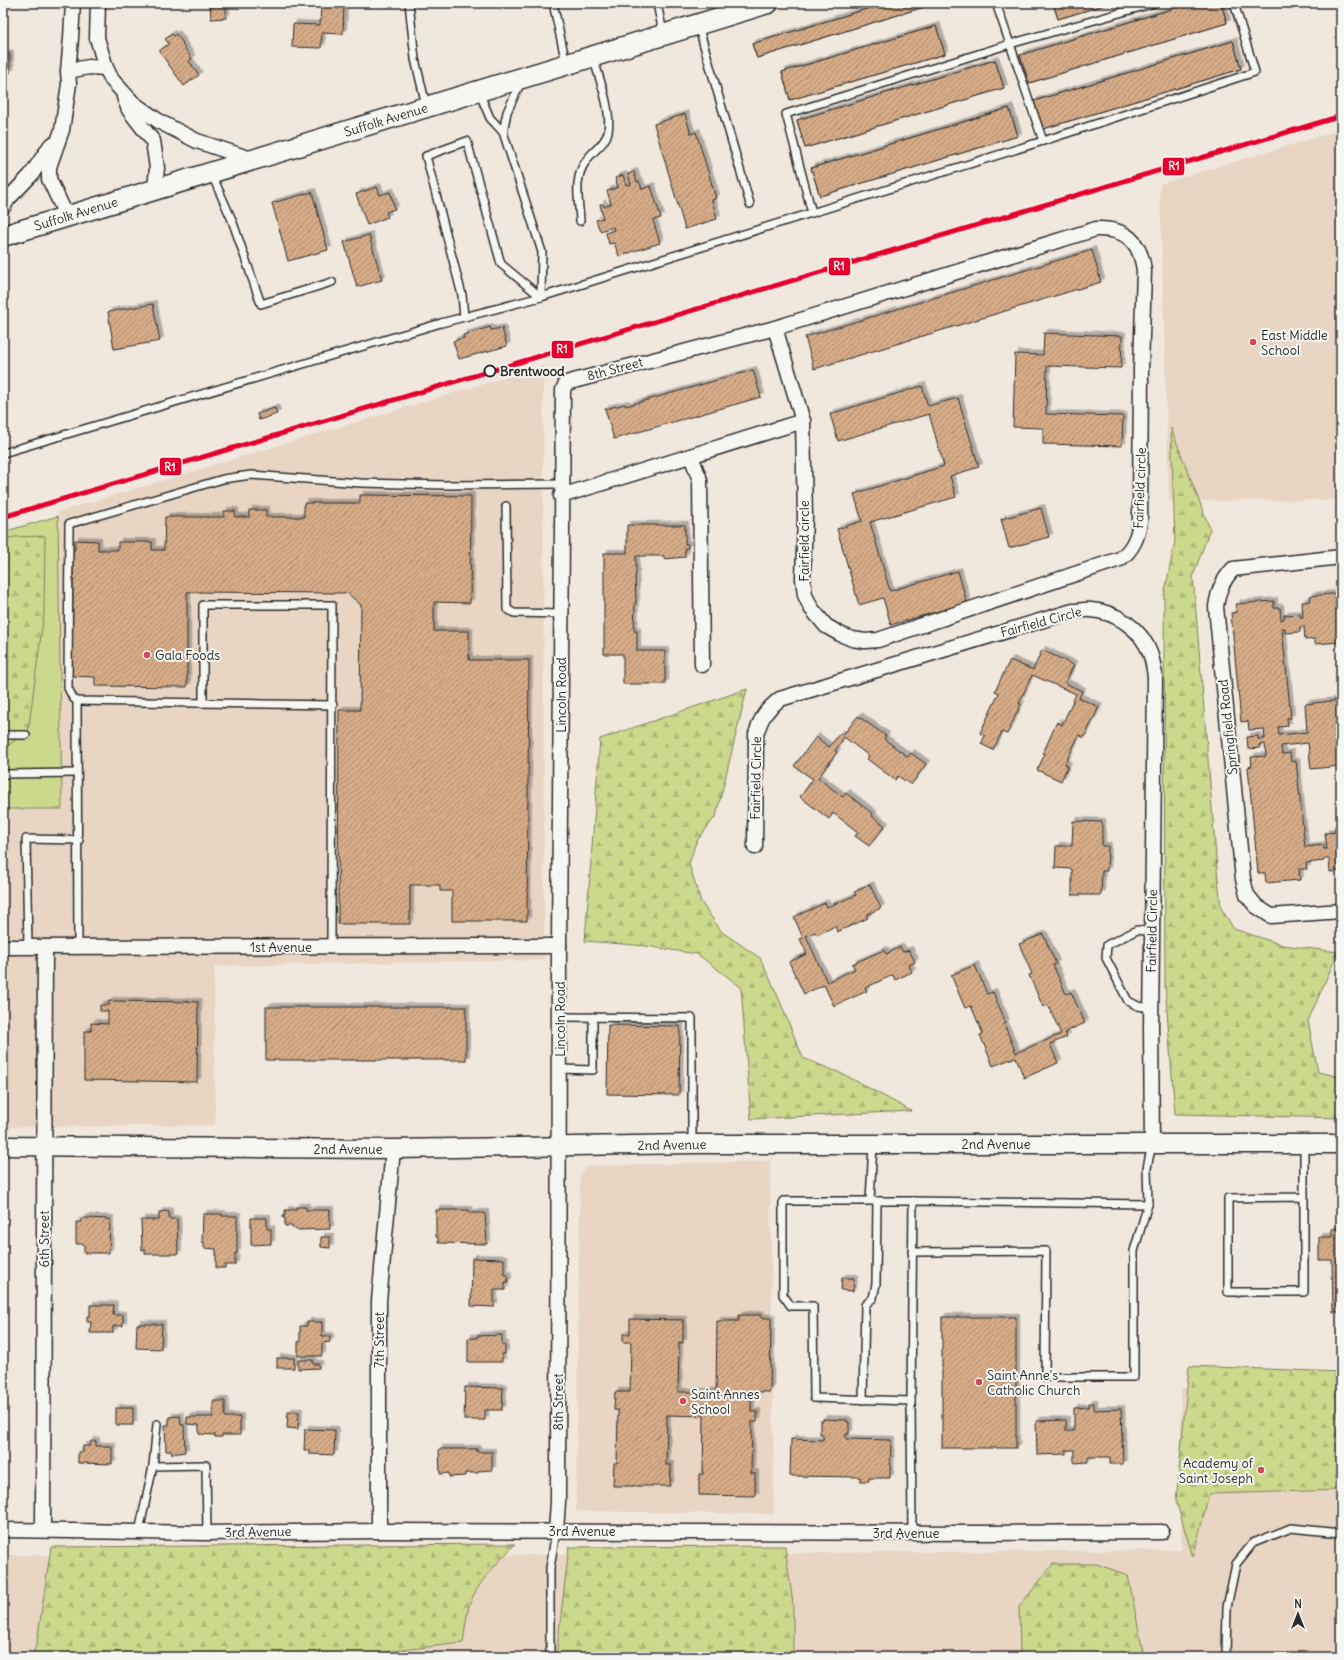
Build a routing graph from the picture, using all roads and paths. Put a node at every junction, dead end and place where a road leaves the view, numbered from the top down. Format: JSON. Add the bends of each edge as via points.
{"nodes":[{"id":1,"x":73,"y":3,"type":"edge"},
{"id":2,"x":98,"y":3,"type":"edge"},
{"id":3,"x":409,"y":3,"type":"edge"},
{"id":4,"x":553,"y":3,"type":"edge"},
{"id":5,"x":657,"y":3,"type":"edge"},
{"id":6,"x":768,"y":3,"type":"edge"},
{"id":7,"x":996,"y":3,"type":"edge"},
{"id":8,"x":1155,"y":3,"type":"edge"},
{"id":9,"x":1234,"y":3,"type":"edge"},
{"id":10,"x":698,"y":24,"type":"junction"},
{"id":11,"x":663,"y":35,"type":"junction"},
{"id":12,"x":1010,"y":44,"type":"junction"},
{"id":13,"x":593,"y":56,"type":"junction"},
{"id":14,"x":567,"y":65,"type":"junction"},
{"id":15,"x":106,"y":68,"type":"junction"},
{"id":16,"x":68,"y":71,"type":"junction"},
{"id":17,"x":523,"y":78,"type":"junction"},
{"id":18,"x":122,"y":91,"type":"junction"},
{"id":19,"x":479,"y":92,"type":"junction"},
{"id":20,"x":426,"y":107,"type":"junction"},
{"id":21,"x":62,"y":130,"type":"junction"},
{"id":22,"x":503,"y":132,"type":"junction"},
{"id":23,"x":1043,"y":141,"type":"junction"},
{"id":24,"x":255,"y":160,"type":"junction"},
{"id":25,"x":211,"y":172,"type":"junction"},
{"id":26,"x":154,"y":189,"type":"junction"},
{"id":27,"x":750,"y":204,"type":"dead end"},
{"id":28,"x":3,"y":207,"type":"edge"},
{"id":29,"x":812,"y":213,"type":"junction"},
{"id":30,"x":67,"y":217,"type":"junction"},
{"id":31,"x":580,"y":221,"type":"dead end"},
{"id":32,"x":3,"y":236,"type":"edge"},
{"id":33,"x":332,"y":282,"type":"dead end"},
{"id":34,"x":541,"y":297,"type":"junction"},
{"id":35,"x":464,"y":317,"type":"junction"},
{"id":36,"x":774,"y":328,"type":"junction"},
{"id":37,"x":803,"y":421,"type":"junction"},
{"id":38,"x":3,"y":453,"type":"edge"},
{"id":39,"x":691,"y":456,"type":"junction"},
{"id":40,"x":561,"y":490,"type":"junction"},
{"id":41,"x":506,"y":506,"type":"dead end"},
{"id":42,"x":1341,"y":557,"type":"edge"},
{"id":43,"x":562,"y":614,"type":"junction"},
{"id":44,"x":702,"y":665,"type":"dead end"},
{"id":45,"x":77,"y":701,"type":"junction"},
{"id":46,"x":202,"y":703,"type":"junction"},
{"id":47,"x":333,"y":705,"type":"junction"},
{"id":48,"x":3,"y":735,"type":"edge"},
{"id":49,"x":26,"y":735,"type":"dead end"},
{"id":50,"x":77,"y":773,"type":"junction"},
{"id":51,"x":3,"y":774,"type":"edge"},
{"id":52,"x":79,"y":840,"type":"junction"},
{"id":53,"x":755,"y":847,"type":"dead end"},
{"id":54,"x":1341,"y":911,"type":"edge"},
{"id":55,"x":1152,"y":932,"type":"junction"},
{"id":56,"x":331,"y":946,"type":"junction"},
{"id":57,"x":559,"y":946,"type":"junction"},
{"id":58,"x":3,"y":947,"type":"edge"},
{"id":59,"x":28,"y":947,"type":"junction"},
{"id":60,"x":46,"y":947,"type":"junction"},
{"id":61,"x":78,"y":947,"type":"junction"},
{"id":62,"x":1151,"y":1008,"type":"junction"},
{"id":63,"x":560,"y":1017,"type":"junction"},
{"id":64,"x":593,"y":1017,"type":"junction"},
{"id":65,"x":560,"y":1069,"type":"junction"},
{"id":66,"x":692,"y":1144,"type":"junction"},
{"id":67,"x":872,"y":1144,"type":"junction"},
{"id":68,"x":1152,"y":1144,"type":"junction"},
{"id":69,"x":1304,"y":1144,"type":"junction"},
{"id":70,"x":1341,"y":1144,"type":"edge"},
{"id":71,"x":45,"y":1145,"type":"junction"},
{"id":72,"x":3,"y":1146,"type":"edge"},
{"id":73,"x":559,"y":1147,"type":"junction"},
{"id":74,"x":393,"y":1149,"type":"junction"},
{"id":75,"x":1304,"y":1197,"type":"junction"},
{"id":76,"x":874,"y":1201,"type":"junction"},
{"id":77,"x":913,"y":1201,"type":"junction"},
{"id":78,"x":1148,"y":1204,"type":"junction"},
{"id":79,"x":912,"y":1252,"type":"junction"},
{"id":80,"x":863,"y":1400,"type":"junction"},
{"id":81,"x":911,"y":1401,"type":"junction"},
{"id":82,"x":157,"y":1424,"type":"dead end"},
{"id":83,"x":153,"y":1466,"type":"junction"},
{"id":84,"x":3,"y":1530,"type":"edge"},
{"id":85,"x":43,"y":1530,"type":"junction"},
{"id":86,"x":379,"y":1531,"type":"junction"},
{"id":87,"x":556,"y":1531,"type":"junction"},
{"id":88,"x":139,"y":1532,"type":"junction"},
{"id":89,"x":1162,"y":1532,"type":"dead end"},
{"id":90,"x":207,"y":1533,"type":"junction"},
{"id":91,"x":912,"y":1533,"type":"junction"},
{"id":92,"x":1341,"y":1534,"type":"edge"},
{"id":93,"x":550,"y":1657,"type":"edge"},
{"id":94,"x":1226,"y":1657,"type":"edge"}],
"edges":[{"from":1,"to":16,"type":"street"},
{"from":2,"to":15,"type":"street","via":[[97,38]]},
{"from":3,"to":20,"type":"lane","via":[[415,59]]},
{"from":4,"to":14,"type":"lane"},
{"from":5,"to":11,"type":"lane"},
{"from":6,"to":10,"type":"main road","name":"Suffolk Avenue"},
{"from":7,"to":12,"type":"lane"},
{"from":8,"to":12,"type":"lane"},
{"from":9,"to":23,"type":"lane","via":[[1255,72]]},
{"from":10,"to":11,"type":"main road","name":"Suffolk Avenue"},
{"from":10,"to":27,"type":"lane"},
{"from":11,"to":13,"type":"main road","name":"Suffolk Avenue"},
{"from":12,"to":23,"type":"lane"},
{"from":12,"to":29,"type":"lane","via":[[786,114]]},
{"from":13,"to":14,"type":"main road","name":"Suffolk Avenue"},
{"from":13,"to":31,"type":"lane","via":[[609,116],[608,132],[606,139],[579,173],[577,185]]},
{"from":14,"to":17,"type":"main road","name":"Suffolk Avenue"},
{"from":15,"to":16,"type":"street","via":[[89,67]]},
{"from":15,"to":18,"type":"street"},
{"from":16,"to":21,"type":"street","via":[[70,84]]},
{"from":17,"to":19,"type":"main road","name":"Suffolk Avenue"},
{"from":17,"to":22,"type":"lane","via":[[507,112]]},
{"from":18,"to":24,"type":"street","via":[[160,122],[197,142]]},
{"from":18,"to":26,"type":"street","via":[[129,110],[153,142],[157,168]]},
{"from":19,"to":20,"type":"main road","name":"Suffolk Avenue"},
{"from":19,"to":22,"type":"lane","via":[[490,118]]},
{"from":20,"to":24,"type":"main road","name":"Suffolk Avenue"},
{"from":21,"to":28,"type":"street","via":[[31,175]]},
{"from":21,"to":30,"type":"street","via":[[49,166],[49,179]]},
{"from":22,"to":34,"type":"lane","via":[[542,252]]},
{"from":23,"to":29,"type":"lane"},
{"from":24,"to":25,"type":"main road","name":"Suffolk Avenue"},
{"from":25,"to":26,"type":"main road","name":"Suffolk Avenue"},
{"from":25,"to":33,"type":"lane","via":[[232,220],[261,304]]},
{"from":26,"to":30,"type":"main road","name":"Suffolk Avenue"},
{"from":29,"to":34,"type":"lane"},
{"from":30,"to":32,"type":"main road","name":"Suffolk Avenue"},
{"from":34,"to":35,"type":"lane"},
{"from":34,"to":35,"type":"lane","via":[[501,264],[467,142],[426,156],[462,295]]},
{"from":35,"to":38,"type":"lane"},
{"from":36,"to":37,"type":"street","name":"Fairfield circle"},
{"from":36,"to":37,"type":"street","name":"Fairfield circle","via":[[1096,229],[1124,234],[1139,248],[1144,270],[1140,521],[1133,546],[1120,559],[878,640],[852,639],[840,634],[816,616],[805,595]]},
{"from":36,"to":40,"type":"street","name":"8th Street","via":[[566,382],[563,390]]},
{"from":37,"to":39,"type":"street"},
{"from":39,"to":40,"type":"street"},
{"from":39,"to":44,"type":"street","via":[[700,480]]},
{"from":40,"to":43,"type":"street","name":"Lincoln Road"},
{"from":40,"to":45,"type":"lane","via":[[361,483],[251,475],[223,479],[69,524],[68,688]]},
{"from":41,"to":43,"type":"lane","via":[[507,609],[514,613]]},
{"from":42,"to":54,"type":"street","name":"Springfield Road","via":[[1233,569],[1223,581],[1216,607],[1243,879],[1247,894],[1256,906],[1272,916]]},
{"from":43,"to":57,"type":"street","name":"Lincoln Road"},
{"from":45,"to":46,"type":"lane"},
{"from":45,"to":50,"type":"lane"},
{"from":46,"to":47,"type":"lane"},
{"from":46,"to":47,"type":"lane","via":[[203,604],[332,605]]},
{"from":47,"to":56,"type":"lane"},
{"from":48,"to":49,"type":"lane"},
{"from":50,"to":51,"type":"lane"},
{"from":50,"to":52,"type":"lane"},
{"from":52,"to":59,"type":"lane","via":[[26,839]]},
{"from":52,"to":61,"type":"lane"},
{"from":53,"to":55,"type":"street","name":"Fairfield Circle","via":[[756,734],[767,709],[780,699],[1073,611],[1091,610],[1112,614],[1131,626],[1142,638],[1153,665],[1155,685]]},
{"from":55,"to":62,"type":"street","name":"Fairfield Circle"},
{"from":55,"to":62,"type":"lane","via":[[1137,930],[1107,945],[1106,958],[1128,1001]]},
{"from":56,"to":57,"type":"street","name":"1st Avenue"},
{"from":56,"to":61,"type":"street","name":"1st Avenue"},
{"from":57,"to":63,"type":"street","name":"Lincoln Road"},
{"from":58,"to":59,"type":"street","name":"1st Avenue"},
{"from":59,"to":60,"type":"street","name":"1st Avenue"},
{"from":60,"to":61,"type":"street","name":"1st Avenue"},
{"from":60,"to":71,"type":"street","name":"6th Street"},
{"from":62,"to":68,"type":"street","name":"Fairfield Circle"},
{"from":63,"to":64,"type":"lane"},
{"from":63,"to":65,"type":"street","name":"Lincoln Road"},
{"from":64,"to":65,"type":"lane","via":[[593,1070]]},
{"from":64,"to":66,"type":"lane","via":[[692,1018]]},
{"from":65,"to":73,"type":"street","name":"Lincoln Road"},
{"from":66,"to":67,"type":"street","name":"2nd Avenue"},
{"from":66,"to":73,"type":"street","name":"2nd Avenue"},
{"from":67,"to":68,"type":"street","name":"2nd Avenue"},
{"from":67,"to":76,"type":"lane"},
{"from":68,"to":69,"type":"street","name":"2nd Avenue"},
{"from":68,"to":78,"type":"lane","via":[[1147,1168]]},
{"from":69,"to":70,"type":"street","name":"2nd Avenue"},
{"from":69,"to":75,"type":"lane"},
{"from":71,"to":72,"type":"street","name":"2nd Avenue"},
{"from":71,"to":74,"type":"street","name":"2nd Avenue"},
{"from":71,"to":85,"type":"street","name":"6th Street"},
{"from":73,"to":74,"type":"street","name":"2nd Avenue"},
{"from":73,"to":87,"type":"street","name":"8th Street"},
{"from":74,"to":86,"type":"street","name":"7th Street","via":[[379,1301]]},
{"from":75,"to":75,"type":"lane","via":[[1304,1292],[1228,1292],[1228,1198]]},
{"from":76,"to":77,"type":"lane"},
{"from":76,"to":80,"type":"lane","via":[[876,1284],[872,1298],[865,1305]]},
{"from":76,"to":80,"type":"lane","via":[[783,1201],[783,1295],[791,1306],[813,1306],[814,1398]]},
{"from":77,"to":78,"type":"lane"},
{"from":77,"to":79,"type":"lane"},
{"from":78,"to":79,"type":"lane","via":[[1134,1251],[1134,1377],[1045,1378],[1046,1251]]},
{"from":79,"to":81,"type":"lane"},
{"from":80,"to":81,"type":"lane"},
{"from":81,"to":91,"type":"lane"},
{"from":82,"to":83,"type":"lane"},
{"from":83,"to":88,"type":"lane"},
{"from":83,"to":90,"type":"lane","via":[[206,1465]]},
{"from":84,"to":85,"type":"street","name":"3rd Avenue"},
{"from":85,"to":88,"type":"street","name":"3rd Avenue"},
{"from":86,"to":87,"type":"street","name":"3rd Avenue"},
{"from":86,"to":90,"type":"street","name":"3rd Avenue"},
{"from":87,"to":91,"type":"street","name":"3rd Avenue"},
{"from":87,"to":93,"type":"lane","name":"8th Street","via":[[550,1568]]},
{"from":88,"to":90,"type":"street","name":"3rd Avenue"},
{"from":89,"to":91,"type":"street","name":"3rd Avenue"},
{"from":92,"to":94,"type":"lane","via":[[1291,1528],[1253,1543],[1236,1564],[1227,1607]]}]}
